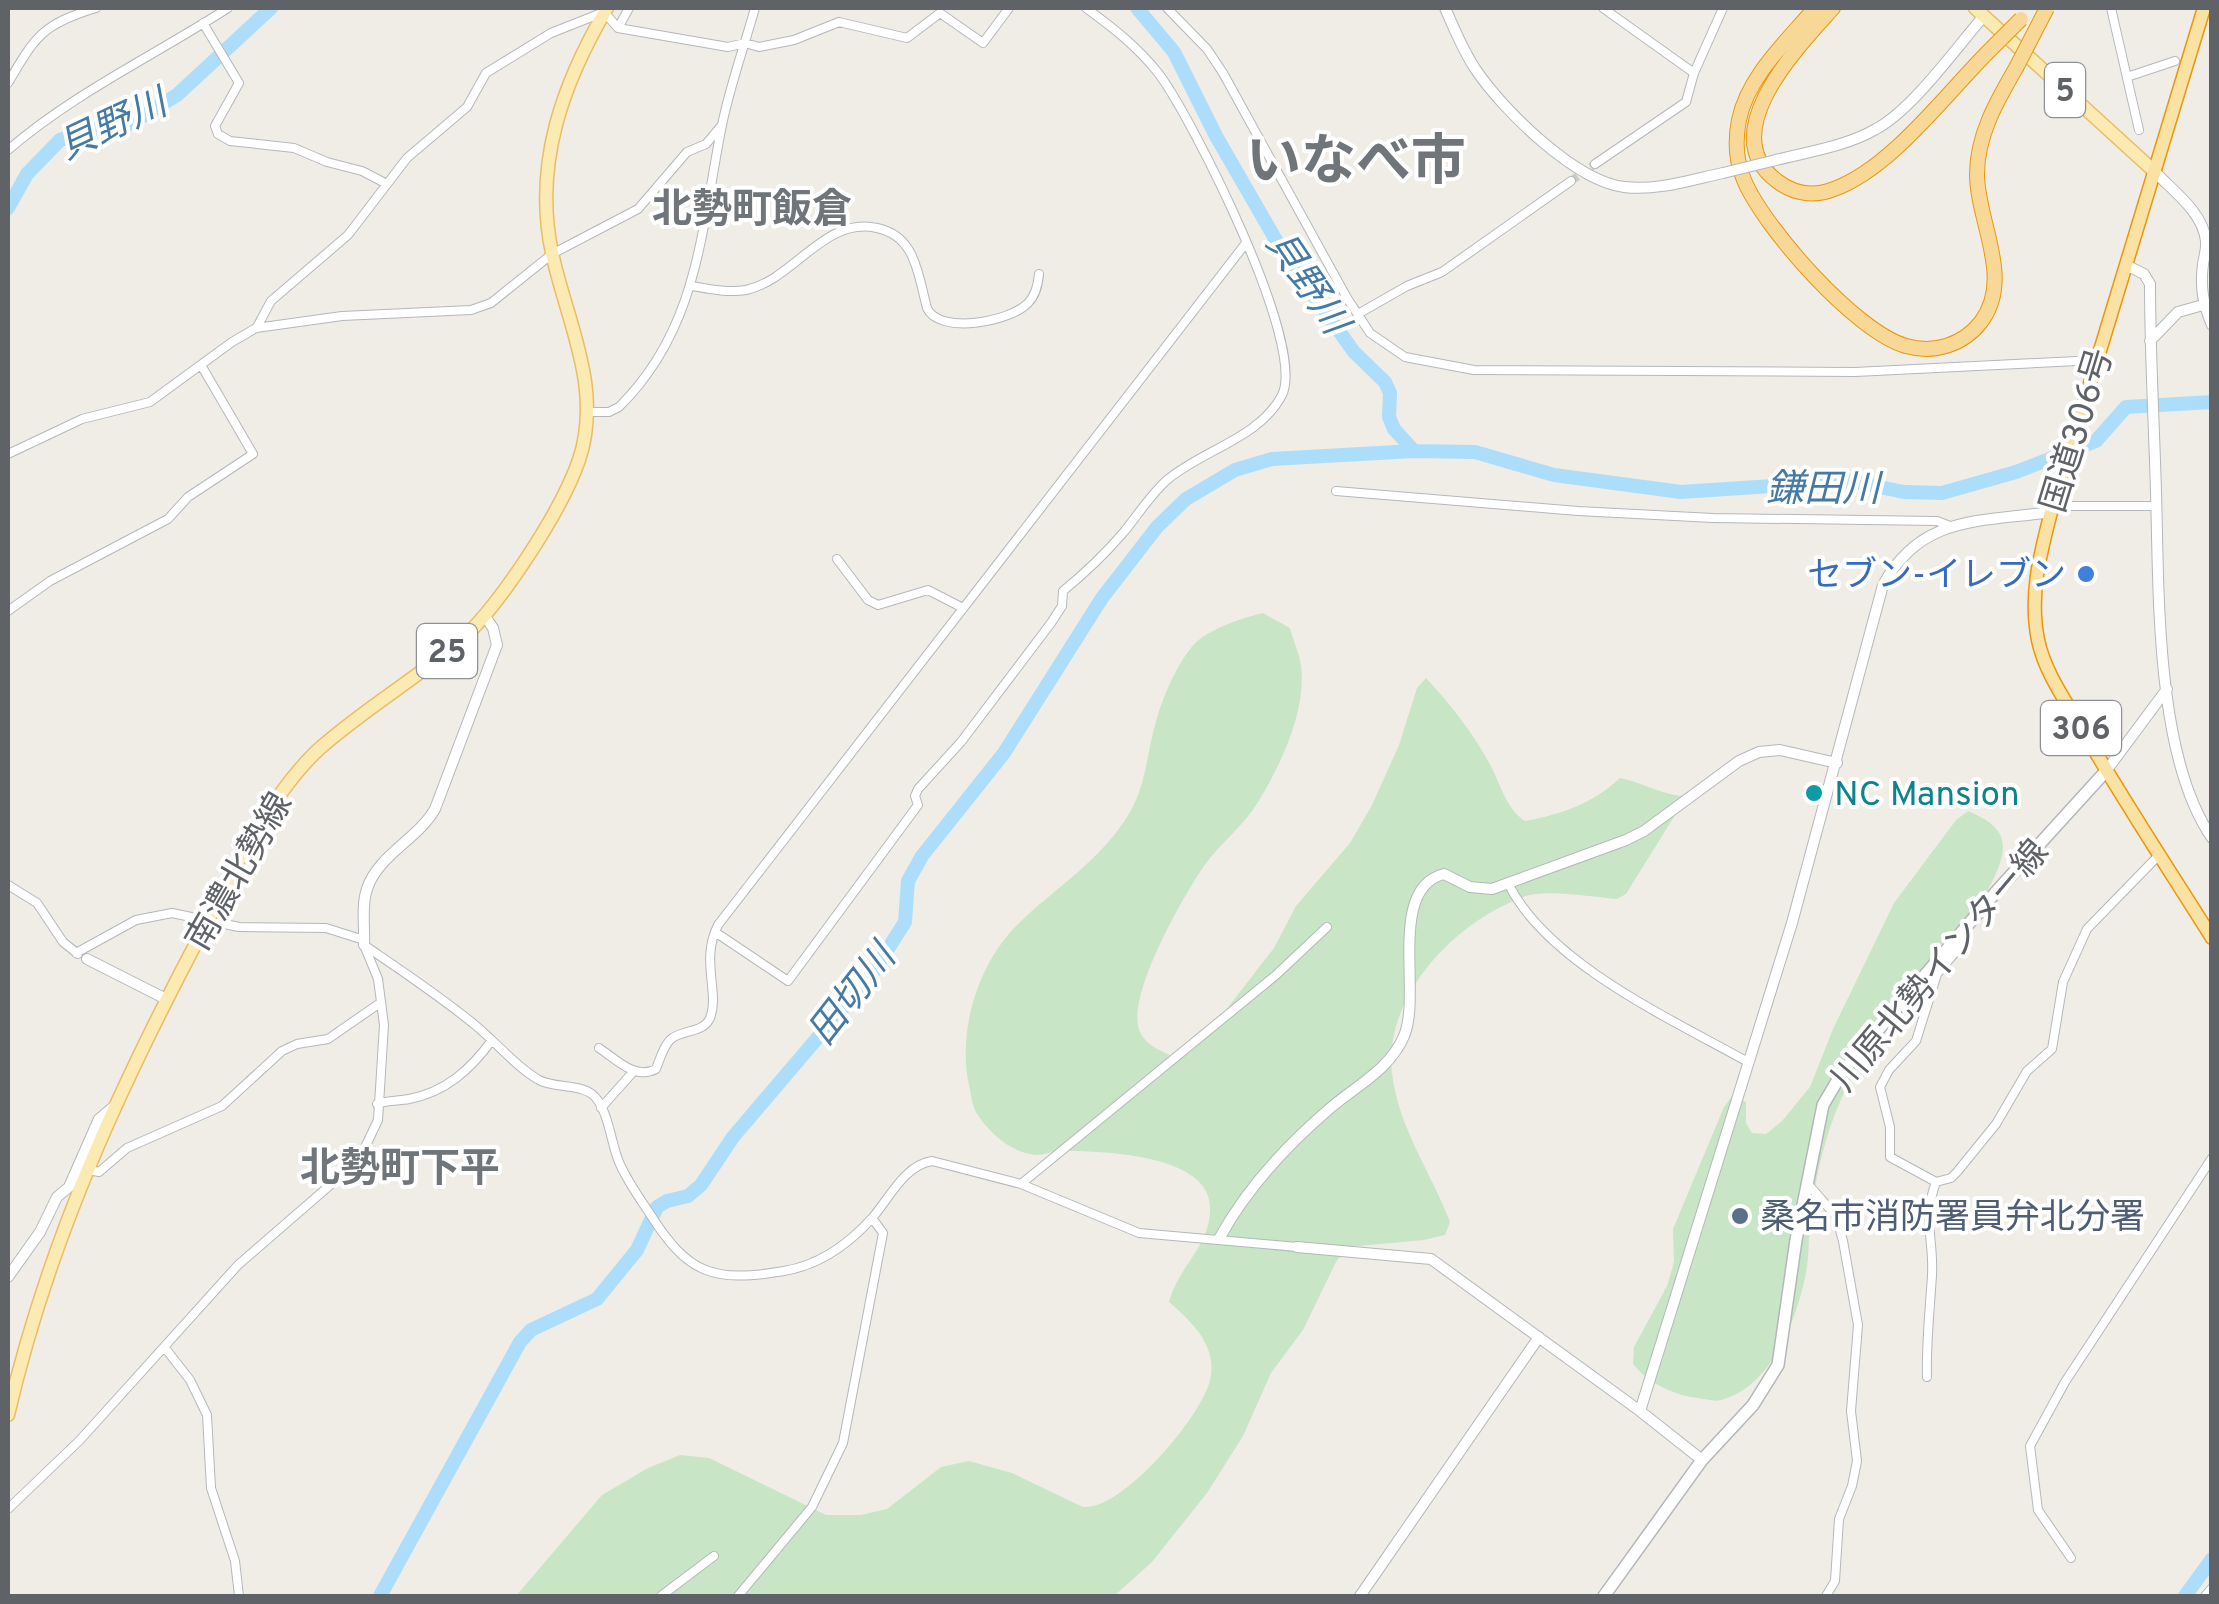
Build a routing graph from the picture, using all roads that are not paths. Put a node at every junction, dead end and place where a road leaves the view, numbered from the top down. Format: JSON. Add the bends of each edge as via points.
{"nodes":[{"id":1,"x":96,"y":8,"type":"edge"},
{"id":2,"x":228,"y":8,"type":"edge"},
{"id":3,"x":629,"y":8,"type":"edge"},
{"id":4,"x":755,"y":8,"type":"edge"},
{"id":5,"x":1009,"y":8,"type":"edge"},
{"id":6,"x":1086,"y":8,"type":"edge"},
{"id":7,"x":1167,"y":8,"type":"edge"},
{"id":8,"x":1445,"y":8,"type":"edge"},
{"id":9,"x":1603,"y":8,"type":"edge"},
{"id":10,"x":1723,"y":8,"type":"edge"},
{"id":11,"x":1815,"y":8,"type":"edge"},
{"id":12,"x":1833,"y":8,"type":"edge"},
{"id":13,"x":2047,"y":8,"type":"edge"},
{"id":14,"x":2111,"y":8,"type":"edge"},
{"id":15,"x":2204,"y":8,"type":"edge"},
{"id":16,"x":606,"y":10,"type":"edge"},
{"id":17,"x":1980,"y":12,"type":"edge"},
{"id":18,"x":2025,"y":13,"type":"edge"},
{"id":19,"x":204,"y":25,"type":"junction"},
{"id":20,"x":618,"y":28,"type":"junction"},
{"id":21,"x":745,"y":43,"type":"junction"},
{"id":22,"x":2175,"y":61,"type":"dead end"},
{"id":23,"x":1694,"y":73,"type":"junction"},
{"id":24,"x":2127,"y":78,"type":"junction"},
{"id":25,"x":8,"y":84,"type":"edge"},
{"id":26,"x":722,"y":125,"type":"junction"},
{"id":27,"x":2139,"y":130,"type":"dead end"},
{"id":28,"x":8,"y":150,"type":"edge"},
{"id":29,"x":1596,"y":164,"type":"tunnel mouth"},
{"id":30,"x":2155,"y":172,"type":"junction"},
{"id":31,"x":1571,"y":181,"type":"tunnel mouth"},
{"id":32,"x":386,"y":183,"type":"junction"},
{"id":33,"x":1246,"y":243,"type":"junction"},
{"id":34,"x":552,"y":254,"type":"junction"},
{"id":35,"x":2126,"y":264,"type":"junction"},
{"id":36,"x":1039,"y":274,"type":"dead end"},
{"id":37,"x":692,"y":286,"type":"junction"},
{"id":38,"x":2203,"y":304,"type":"junction"},
{"id":39,"x":1358,"y":314,"type":"junction"},
{"id":40,"x":2212,"y":325,"type":"edge"},
{"id":41,"x":257,"y":327,"type":"junction"},
{"id":42,"x":2150,"y":341,"type":"junction"},
{"id":43,"x":2096,"y":363,"type":"junction"},
{"id":44,"x":201,"y":364,"type":"junction"},
{"id":45,"x":587,"y":412,"type":"junction"},
{"id":46,"x":8,"y":454,"type":"edge"},
{"id":47,"x":1336,"y":490,"type":"dead end"},
{"id":48,"x":2054,"y":505,"type":"junction"},
{"id":49,"x":2156,"y":506,"type":"junction"},
{"id":50,"x":1950,"y":526,"type":"junction"},
{"id":51,"x":836,"y":559,"type":"dead end"},
{"id":52,"x":963,"y":608,"type":"junction"},
{"id":53,"x":8,"y":611,"type":"edge"},
{"id":54,"x":484,"y":615,"type":"junction"},
{"id":55,"x":2166,"y":689,"type":"junction"},
{"id":56,"x":1837,"y":762,"type":"junction"},
{"id":57,"x":2106,"y":771,"type":"junction"},
{"id":58,"x":2212,"y":838,"type":"edge"},
{"id":59,"x":2160,"y":854,"type":"junction"},
{"id":60,"x":8,"y":884,"type":"edge"},
{"id":61,"x":1508,"y":885,"type":"junction"},
{"id":62,"x":1327,"y":927,"type":"dead end"},
{"id":63,"x":1965,"y":929,"type":"junction"},
{"id":64,"x":715,"y":932,"type":"junction"},
{"id":65,"x":2212,"y":938,"type":"edge"},
{"id":66,"x":364,"y":942,"type":"junction"},
{"id":67,"x":82,"y":956,"type":"junction"},
{"id":68,"x":166,"y":999,"type":"junction"},
{"id":69,"x":380,"y":1003,"type":"junction"},
{"id":70,"x":492,"y":1040,"type":"junction"},
{"id":71,"x":599,"y":1048,"type":"dead end"},
{"id":72,"x":1748,"y":1062,"type":"junction"},
{"id":73,"x":634,"y":1072,"type":"junction"},
{"id":74,"x":378,"y":1104,"type":"junction"},
{"id":75,"x":112,"y":1108,"type":"junction"},
{"id":76,"x":601,"y":1108,"type":"junction"},
{"id":77,"x":2212,"y":1158,"type":"edge"},
{"id":78,"x":87,"y":1170,"type":"junction"},
{"id":79,"x":1936,"y":1182,"type":"junction"},
{"id":80,"x":1022,"y":1184,"type":"junction"},
{"id":81,"x":1807,"y":1184,"type":"junction"},
{"id":82,"x":872,"y":1218,"type":"junction"},
{"id":83,"x":1219,"y":1239,"type":"junction"},
{"id":84,"x":1297,"y":1247,"type":"joint"},
{"id":85,"x":8,"y":1277,"type":"edge"},
{"id":86,"x":1539,"y":1336,"type":"junction"},
{"id":87,"x":165,"y":1348,"type":"junction"},
{"id":88,"x":1927,"y":1376,"type":"dead end"},
{"id":89,"x":1640,"y":1411,"type":"junction"},
{"id":90,"x":8,"y":1415,"type":"edge"},
{"id":91,"x":1702,"y":1460,"type":"junction"},
{"id":92,"x":8,"y":1509,"type":"edge"},
{"id":93,"x":714,"y":1556,"type":"dead end"},
{"id":94,"x":2071,"y":1558,"type":"dead end"},
{"id":95,"x":2212,"y":1588,"type":"edge"},
{"id":96,"x":239,"y":1596,"type":"edge"},
{"id":97,"x":661,"y":1596,"type":"edge"},
{"id":98,"x":738,"y":1596,"type":"edge"},
{"id":99,"x":1360,"y":1596,"type":"edge"},
{"id":100,"x":1604,"y":1596,"type":"edge"},
{"id":101,"x":1826,"y":1596,"type":"edge"},
{"id":102,"x":2205,"y":1596,"type":"edge"}],
"edges":[{"from":1,"to":25,"type":"street","via":[[38,34]]},
{"from":2,"to":19,"type":"street"},
{"from":3,"to":20,"type":"street"},
{"from":4,"to":21,"type":"street"},
{"from":5,"to":21,"type":"street","via":[[982,43],[940,12],[907,38],[839,22],[794,40]]},
{"from":6,"to":33,"type":"street","via":[[1158,73]]},
{"from":7,"to":39,"type":"street","via":[[1223,73]]},
{"from":8,"to":17,"type":"street","bridge":true,"via":[[1476,71],[1551,150],[1578,171],[1642,188],[1834,146],[1878,128],[1903,108]]},
{"from":9,"to":23,"type":"street"},
{"from":10,"to":23,"type":"street"},
{"from":11,"to":13,"type":"highway","bridge":true,"via":[[1751,90],[1738,123],[1743,178],[1800,259],[1866,323],[1908,347],[1939,348],[1964,338],[1992,302],[1995,272],[1978,156],[1990,116]]},
{"from":12,"to":18,"type":"highway","bridge":true,"via":[[1777,76],[1756,117],[1764,167],[1801,193],[1824,193],[1860,176]]},
{"from":14,"to":24,"type":"street"},
{"from":15,"to":30,"type":"highway","name":"国道306号","number":"306"},
{"from":16,"to":20,"type":"street"},
{"from":16,"to":32,"type":"street","via":[[551,33],[486,73],[467,107]]},
{"from":16,"to":34,"type":"main road","name":"南濃北勢線","number":"25","via":[[555,123],[547,194]]},
{"from":17,"to":30,"type":"main road","number":"5"},
{"from":19,"to":28,"type":"street","via":[[74,101]]},
{"from":19,"to":32,"type":"street","via":[[239,82],[215,126],[218,134],[294,148]]},
{"from":20,"to":21,"type":"street","via":[[728,47]]},
{"from":21,"to":26,"type":"street"},
{"from":22,"to":24,"type":"street"},
{"from":23,"to":29,"type":"street","via":[[1686,102]]},
{"from":24,"to":27,"type":"street"},
{"from":26,"to":34,"type":"street","via":[[706,144],[687,152],[638,209]]},
{"from":26,"to":37,"type":"street"},
{"from":30,"to":35,"type":"highway","name":"国道306号","number":"306"},
{"from":30,"to":38,"type":"street","via":[[2202,226]]},
{"from":31,"to":39,"type":"street","via":[[1442,272]]},
{"from":32,"to":41,"type":"street","via":[[348,234],[271,301]]},
{"from":33,"to":52,"type":"street"},
{"from":33,"to":64,"type":"street","via":[[1286,360],[1284,390],[1274,408],[1170,478],[1106,553],[1063,590],[1062,606],[918,789],[918,805],[788,981]]},
{"from":34,"to":41,"type":"street","via":[[491,303],[470,310]]},
{"from":34,"to":45,"type":"main road","name":"南濃北勢線","number":"25","via":[[586,374]]},
{"from":35,"to":42,"type":"street","via":[[2150,284]]},
{"from":35,"to":43,"type":"highway","name":"国道306号","number":"306"},
{"from":36,"to":37,"type":"street","via":[[1038,288],[1018,312],[1000,320],[941,322],[926,308],[909,248],[884,229],[867,226],[839,232],[748,290]]},
{"from":37,"to":45,"type":"street","via":[[680,321],[630,396],[609,412]]},
{"from":38,"to":40,"type":"street"},
{"from":38,"to":42,"type":"street","via":[[2178,312]]},
{"from":39,"to":43,"type":"street","via":[[1381,342],[1405,357],[1506,373]]},
{"from":41,"to":44,"type":"street"},
{"from":42,"to":49,"type":"street"},
{"from":43,"to":48,"type":"highway","name":"国道306号","number":"306"},
{"from":44,"to":46,"type":"street","via":[[150,402],[92,415]]},
{"from":44,"to":53,"type":"street","via":[[253,454],[188,496],[168,519],[50,581]]},
{"from":45,"to":54,"type":"main road","name":"南濃北勢線","number":"25","via":[[580,455],[560,506]]},
{"from":47,"to":50,"type":"street","via":[[1578,511]]},
{"from":48,"to":49,"type":"street"},
{"from":48,"to":50,"type":"street"},
{"from":48,"to":57,"type":"highway","name":"国道306号","number":"306","via":[[2035,574],[2038,641],[2046,668]]},
{"from":49,"to":55,"type":"street"},
{"from":50,"to":56,"type":"street","via":[[1907,548],[1883,584]]},
{"from":51,"to":52,"type":"street","via":[[878,605],[928,590]]},
{"from":52,"to":64,"type":"street"},
{"from":54,"to":66,"type":"street","via":[[497,644],[435,810],[368,884]]},
{"from":54,"to":68,"type":"main road","name":"南濃北勢線","number":"25","bridge":true,"via":[[460,641],[317,751],[278,796]]},
{"from":55,"to":57,"type":"street"},
{"from":55,"to":58,"type":"street","via":[[2186,782]]},
{"from":56,"to":61,"type":"street","via":[[1759,752],[1644,831]]},
{"from":56,"to":72,"type":"street"},
{"from":57,"to":59,"type":"highway","name":"国道306号","number":"306"},
{"from":57,"to":63,"type":"main road","name":"川原北勢インター線"},
{"from":59,"to":65,"type":"highway","name":"国道306号","number":"306"},
{"from":59,"to":79,"type":"street","via":[[2088,930],[2067,969],[2052,1049],[2027,1072],[1957,1172]]},
{"from":60,"to":67,"type":"street","via":[[36,903],[63,942]]},
{"from":61,"to":72,"type":"street","via":[[1543,932],[1585,967]]},
{"from":61,"to":83,"type":"street","via":[[1480,889],[1444,874],[1427,883],[1411,914],[1412,1000],[1396,1052],[1287,1148]]},
{"from":62,"to":80,"type":"street"},
{"from":63,"to":79,"type":"street","via":[[1964,942],[1938,974],[1916,1041],[1880,1087],[1890,1157]]},
{"from":63,"to":81,"type":"main road","name":"川原北勢インター線","via":[[1843,1071],[1823,1105]]},
{"from":64,"to":73,"type":"street","via":[[709,946],[711,1015],[704,1026],[673,1037],[656,1068]]},
{"from":66,"to":67,"type":"street","via":[[326,928],[239,927],[172,913],[136,920]]},
{"from":66,"to":69,"type":"street"},
{"from":66,"to":70,"type":"street"},
{"from":67,"to":68,"type":"street"},
{"from":68,"to":75,"type":"main road","name":"南濃北勢線","number":"25"},
{"from":69,"to":74,"type":"street"},
{"from":69,"to":78,"type":"street","via":[[328,1039],[282,1052],[209,1114],[126,1148],[99,1172]]},
{"from":70,"to":74,"type":"street","via":[[455,1080]]},
{"from":70,"to":76,"type":"street","via":[[538,1079],[590,1092]]},
{"from":71,"to":73,"type":"street"},
{"from":72,"to":89,"type":"street"},
{"from":73,"to":76,"type":"street"},
{"from":74,"to":87,"type":"street","via":[[378,1120],[359,1160],[238,1265]]},
{"from":75,"to":78,"type":"main road","name":"南濃北勢線","number":"25"},
{"from":75,"to":85,"type":"street","via":[[99,1119],[69,1186]]},
{"from":76,"to":82,"type":"street","via":[[626,1177],[664,1237],[699,1269],[754,1274],[804,1267]]},
{"from":77,"to":94,"type":"street","via":[[2030,1446],[2038,1510]]},
{"from":78,"to":90,"type":"main road","name":"南濃北勢線","number":"25","via":[[34,1318]]},
{"from":79,"to":88,"type":"street","via":[[1927,1209]]},
{"from":80,"to":82,"type":"street","via":[[950,1164],[920,1163]]},
{"from":80,"to":83,"type":"street","via":[[1139,1232]]},
{"from":81,"to":91,"type":"main road","name":"川原北勢インター線","via":[[1778,1365],[1753,1405]]},
{"from":81,"to":101,"type":"street","via":[[1836,1216],[1858,1325],[1851,1411],[1857,1461],[1839,1519],[1835,1581]]},
{"from":82,"to":98,"type":"street","via":[[884,1233],[843,1443],[812,1506]]},
{"from":83,"to":84,"type":"street"},
{"from":84,"to":86,"type":"street","via":[[1431,1259]]},
{"from":86,"to":89,"type":"street"},
{"from":86,"to":99,"type":"street"},
{"from":87,"to":92,"type":"street"},
{"from":87,"to":96,"type":"street","via":[[207,1414],[211,1488]]},
{"from":89,"to":91,"type":"street"},
{"from":91,"to":100,"type":"main road","name":"川原北勢インター線"},
{"from":93,"to":97,"type":"street"},
{"from":95,"to":102,"type":"street"}]}
